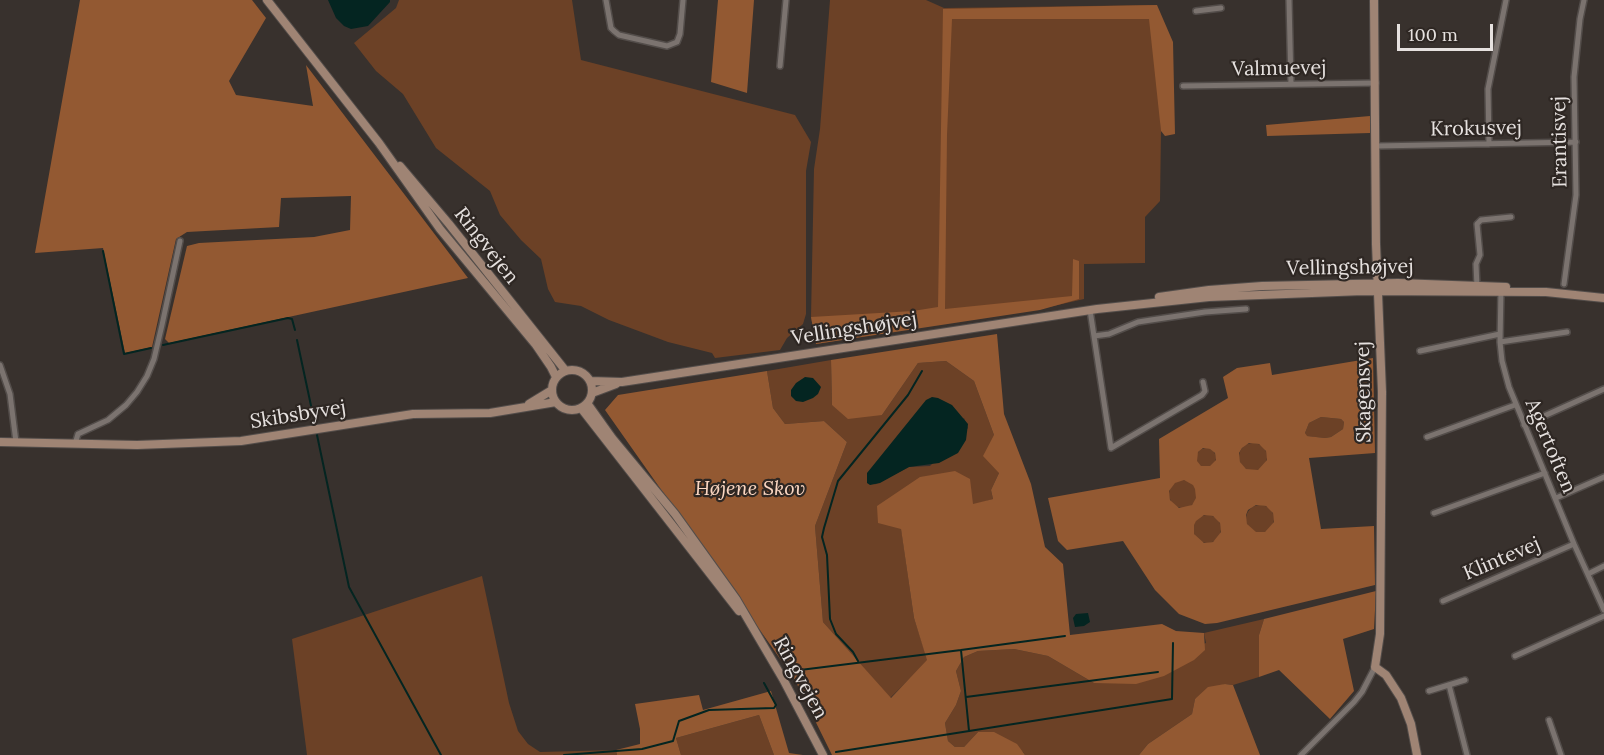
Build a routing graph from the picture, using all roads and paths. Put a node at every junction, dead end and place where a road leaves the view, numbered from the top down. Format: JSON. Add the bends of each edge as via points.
{"nodes":[{"id":1,"x":267,"y":0,"type":"edge"},
{"id":2,"x":606,"y":0,"type":"edge"},
{"id":3,"x":683,"y":0,"type":"edge"},
{"id":4,"x":786,"y":0,"type":"edge"},
{"id":5,"x":1208,"y":0,"type":"edge"},
{"id":6,"x":1289,"y":0,"type":"edge"},
{"id":7,"x":1374,"y":0,"type":"edge"},
{"id":8,"x":1506,"y":0,"type":"edge"},
{"id":9,"x":1584,"y":0,"type":"edge"},
{"id":10,"x":1221,"y":8,"type":"dead end"},
{"id":11,"x":1210,"y":9,"type":"junction"},
{"id":12,"x":1196,"y":11,"type":"dead end"},
{"id":13,"x":780,"y":66,"type":"dead end"},
{"id":14,"x":1376,"y":83,"type":"junction"},
{"id":15,"x":1291,"y":84,"type":"junction"},
{"id":16,"x":1183,"y":86,"type":"dead end"},
{"id":17,"x":1576,"y":142,"type":"junction"},
{"id":18,"x":379,"y":143,"type":"junction"},
{"id":19,"x":1489,"y":144,"type":"junction"},
{"id":20,"x":1377,"y":146,"type":"junction"},
{"id":21,"x":1511,"y":217,"type":"dead end"},
{"id":22,"x":180,"y":241,"type":"dead end"},
{"id":23,"x":1564,"y":284,"type":"dead end"},
{"id":24,"x":1378,"y":287,"type":"junction"},
{"id":25,"x":1477,"y":289,"type":"junction"},
{"id":26,"x":1501,"y":289,"type":"junction"},
{"id":27,"x":1604,"y":298,"type":"edge"},
{"id":28,"x":1246,"y":309,"type":"dead end"},
{"id":29,"x":1090,"y":310,"type":"junction"},
{"id":30,"x":1567,"y":332,"type":"dead end"},
{"id":31,"x":1500,"y":334,"type":"junction"},
{"id":32,"x":1094,"y":336,"type":"junction"},
{"id":33,"x":1500,"y":342,"type":"junction"},
{"id":34,"x":1420,"y":351,"type":"dead end"},
{"id":35,"x":0,"y":365,"type":"edge"},
{"id":36,"x":565,"y":370,"type":"junction"},
{"id":37,"x":556,"y":377,"type":"junction"},
{"id":38,"x":591,"y":381,"type":"junction"},
{"id":39,"x":622,"y":382,"type":"junction"},
{"id":40,"x":1203,"y":382,"type":"dead end"},
{"id":41,"x":1604,"y":389,"type":"edge"},
{"id":42,"x":552,"y":390,"type":"junction"},
{"id":43,"x":592,"y":393,"type":"junction"},
{"id":44,"x":556,"y":402,"type":"junction"},
{"id":45,"x":1515,"y":405,"type":"junction"},
{"id":46,"x":526,"y":406,"type":"junction"},
{"id":47,"x":584,"y":406,"type":"junction"},
{"id":48,"x":1524,"y":425,"type":"junction"},
{"id":49,"x":1428,"y":436,"type":"dead end"},
{"id":50,"x":0,"y":442,"type":"edge"},
{"id":51,"x":16,"y":442,"type":"junction"},
{"id":52,"x":75,"y":444,"type":"junction"},
{"id":53,"x":1545,"y":473,"type":"junction"},
{"id":54,"x":1604,"y":477,"type":"edge"},
{"id":55,"x":1556,"y":498,"type":"junction"},
{"id":56,"x":1434,"y":513,"type":"dead end"},
{"id":57,"x":1574,"y":544,"type":"junction"},
{"id":58,"x":1604,"y":566,"type":"edge"},
{"id":59,"x":1588,"y":574,"type":"junction"},
{"id":60,"x":1443,"y":601,"type":"dead end"},
{"id":61,"x":1604,"y":610,"type":"edge"},
{"id":62,"x":1604,"y":615,"type":"edge"},
{"id":63,"x":1515,"y":656,"type":"dead end"},
{"id":64,"x":1375,"y":667,"type":"junction"},
{"id":65,"x":1465,"y":680,"type":"dead end"},
{"id":66,"x":1449,"y":685,"type":"junction"},
{"id":67,"x":1429,"y":691,"type":"dead end"},
{"id":68,"x":1549,"y":720,"type":"dead end"},
{"id":69,"x":823,"y":755,"type":"edge"},
{"id":70,"x":1301,"y":755,"type":"edge"},
{"id":71,"x":1417,"y":755,"type":"edge"},
{"id":72,"x":1467,"y":755,"type":"edge"},
{"id":73,"x":1561,"y":755,"type":"edge"}],
"edges":[{"from":1,"to":18,"type":"street","name":"Ringvejen"},
{"from":2,"to":3,"type":"street","via":[[614,32],[667,46],[677,42],[680,34]]},
{"from":4,"to":13,"type":"street"},
{"from":5,"to":11,"type":"street"},
{"from":6,"to":15,"type":"street"},
{"from":7,"to":14,"type":"street","name":"Skagensvej"},
{"from":8,"to":19,"type":"street","via":[[1488,89]]},
{"from":9,"to":17,"type":"street","name":"Erantisvej","via":[[1574,77]]},
{"from":10,"to":11,"type":"street"},
{"from":11,"to":12,"type":"street"},
{"from":14,"to":15,"type":"street","name":"Valmuevej"},
{"from":14,"to":20,"type":"street","name":"Skagensvej"},
{"from":15,"to":16,"type":"street","name":"Valmuevej"},
{"from":17,"to":19,"type":"street","name":"Krokusvej"},
{"from":17,"to":23,"type":"street","name":"Erantisvej","via":[[1574,220]]},
{"from":18,"to":36,"type":"street","name":"Ringvejen"},
{"from":18,"to":37,"type":"street","name":"Ringvejen","via":[[440,229],[536,345]]},
{"from":19,"to":20,"type":"street","name":"Krokusvej"},
{"from":20,"to":24,"type":"street","name":"Skagensvej"},
{"from":21,"to":25,"type":"street","via":[[1481,220],[1477,224]]},
{"from":22,"to":52,"type":"street","via":[[147,376],[126,405],[108,420],[78,434]]},
{"from":24,"to":25,"type":"street","name":"Vellingshøjvej","via":[[1443,283]]},
{"from":24,"to":29,"type":"street","name":"Vellingshøjvej","via":[[1262,286],[1209,290]]},
{"from":24,"to":64,"type":"street","name":"Skagensvej","via":[[1381,586]]},
{"from":25,"to":26,"type":"street","name":"Vellingshøjvej"},
{"from":26,"to":27,"type":"street","name":"Vellingshøjvej","via":[[1533,288]]},
{"from":26,"to":31,"type":"street","name":"Agertoften"},
{"from":28,"to":32,"type":"street","via":[[1138,322]]},
{"from":29,"to":32,"type":"street"},
{"from":29,"to":39,"type":"street","name":"Vellingshøjvej"},
{"from":30,"to":33,"type":"street"},
{"from":31,"to":33,"type":"street","name":"Agertoften"},
{"from":31,"to":34,"type":"street"},
{"from":32,"to":40,"type":"street","via":[[1111,448],[1202,395]]},
{"from":33,"to":45,"type":"street","name":"Agertoften"},
{"from":35,"to":51,"type":"street","via":[[10,394]]},
{"from":36,"to":37,"type":"street"},
{"from":36,"to":38,"type":"street","via":[[578,370]]},
{"from":37,"to":42,"type":"street"},
{"from":38,"to":39,"type":"street","name":"Vellingshøjvej"},
{"from":38,"to":43,"type":"street"},
{"from":39,"to":43,"type":"street","name":"Vellingshøjvej"},
{"from":41,"to":48,"type":"street"},
{"from":42,"to":44,"type":"street"},
{"from":42,"to":46,"type":"street","name":"Skibsbyvej"},
{"from":43,"to":47,"type":"street"},
{"from":44,"to":46,"type":"street","name":"Skibsbyvej"},
{"from":44,"to":47,"type":"street","via":[[567,409]]},
{"from":45,"to":48,"type":"street","name":"Agertoften"},
{"from":45,"to":49,"type":"street"},
{"from":46,"to":52,"type":"street","name":"Skibsbyvej","via":[[477,414],[413,414],[241,441]]},
{"from":47,"to":69,"type":"street","name":"Ringvejen","via":[[675,514],[736,599]]},
{"from":48,"to":53,"type":"street","name":"Agertoften"},
{"from":50,"to":51,"type":"street","name":"Skibsbyvej"},
{"from":51,"to":52,"type":"street","name":"Skibsbyvej"},
{"from":53,"to":55,"type":"street","name":"Agertoften"},
{"from":53,"to":56,"type":"street"},
{"from":54,"to":55,"type":"street"},
{"from":55,"to":57,"type":"street","name":"Agertoften"},
{"from":57,"to":59,"type":"street","name":"Agertoften"},
{"from":57,"to":60,"type":"street","name":"Klintevej"},
{"from":58,"to":59,"type":"street"},
{"from":59,"to":61,"type":"street","name":"Agertoften"},
{"from":62,"to":63,"type":"street"},
{"from":64,"to":70,"type":"street","name":"Skagensvej","via":[[1358,697]]},
{"from":64,"to":71,"type":"street","via":[[1386,675],[1401,698],[1412,724]]},
{"from":65,"to":66,"type":"street"},
{"from":66,"to":67,"type":"street"},
{"from":66,"to":72,"type":"street"},
{"from":68,"to":73,"type":"street"}]}
